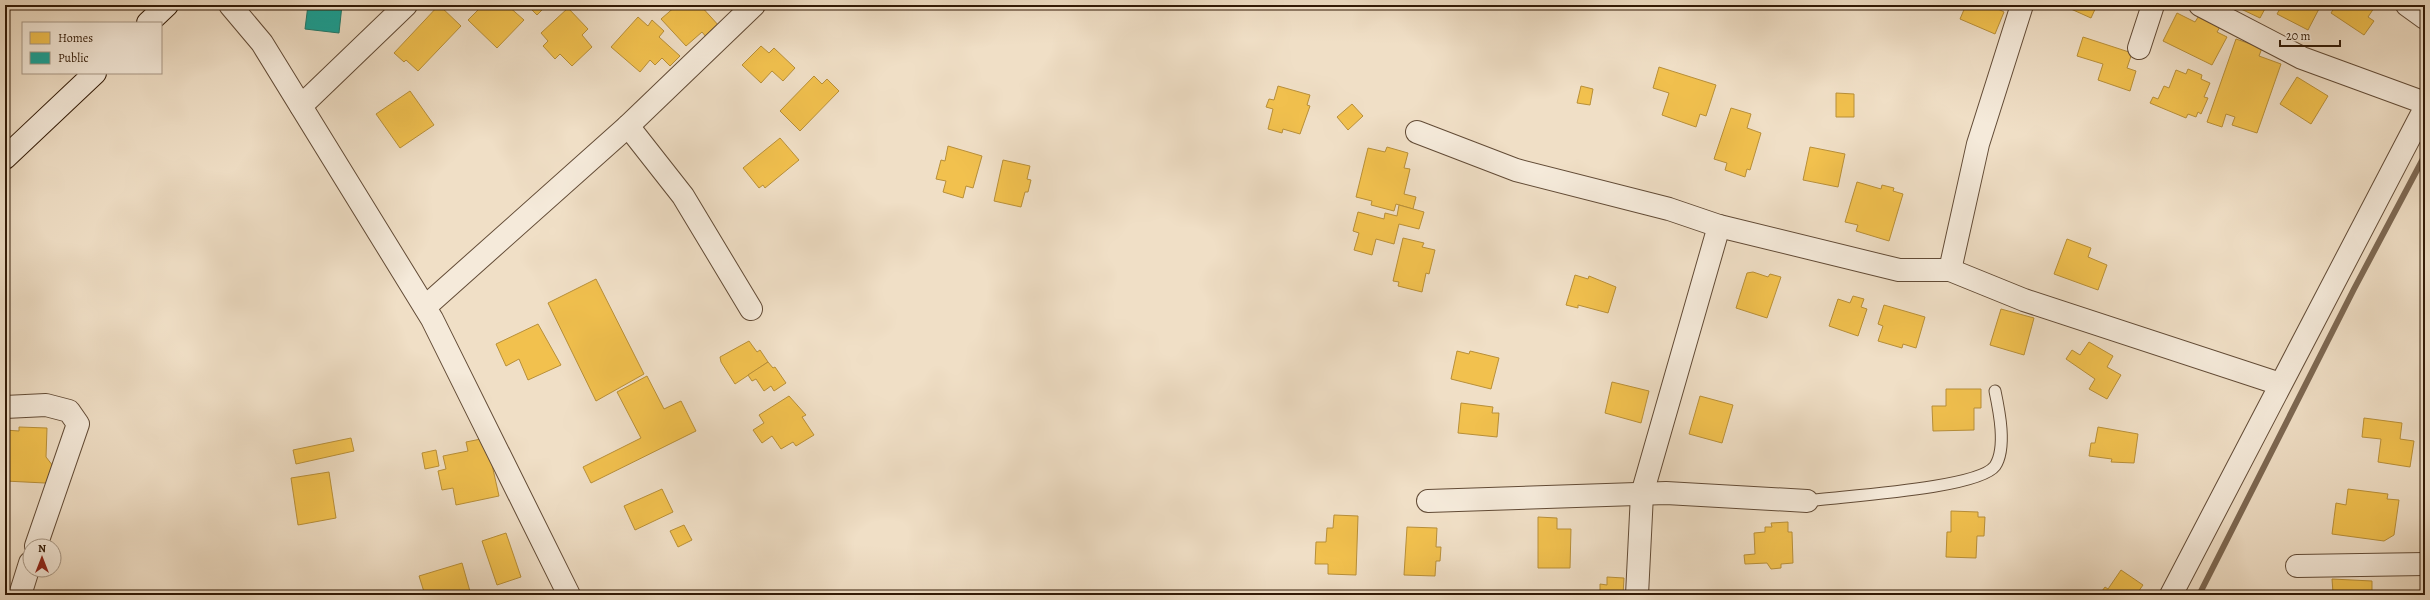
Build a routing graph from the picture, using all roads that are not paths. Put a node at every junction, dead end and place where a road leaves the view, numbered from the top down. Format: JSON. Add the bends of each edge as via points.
{"nodes":[{"id":1,"x":167,"y":5,"type":"edge"},
{"id":2,"x":230,"y":5,"type":"edge"},
{"id":3,"x":406,"y":5,"type":"edge"},
{"id":4,"x":754,"y":5,"type":"edge"},
{"id":5,"x":2022,"y":5,"type":"edge"},
{"id":6,"x":2153,"y":5,"type":"edge"},
{"id":7,"x":2200,"y":5,"type":"edge"},
{"id":8,"x":2407,"y":5,"type":"edge"},
{"id":9,"x":2425,"y":18,"type":"edge"},
{"id":10,"x":149,"y":22,"type":"edge"},
{"id":11,"x":2139,"y":48,"type":"dead end"},
{"id":12,"x":94,"y":74,"type":"edge"},
{"id":13,"x":2425,"y":103,"type":"edge"},
{"id":14,"x":301,"y":106,"type":"junction"},
{"id":15,"x":2425,"y":108,"type":"edge"},
{"id":16,"x":628,"y":126,"type":"junction"},
{"id":17,"x":1417,"y":132,"type":"dead end"},
{"id":18,"x":5,"y":158,"type":"edge"},
{"id":19,"x":1719,"y":226,"type":"junction"},
{"id":20,"x":1950,"y":270,"type":"junction"},
{"id":21,"x":425,"y":307,"type":"junction"},
{"id":22,"x":751,"y":309,"type":"dead end"},
{"id":23,"x":2280,"y":384,"type":"junction"},
{"id":24,"x":1995,"y":391,"type":"dead end"},
{"id":25,"x":5,"y":407,"type":"edge"},
{"id":26,"x":1642,"y":494,"type":"junction"},
{"id":27,"x":1428,"y":501,"type":"dead end"},
{"id":28,"x":1808,"y":501,"type":"joint"},
{"id":29,"x":39,"y":538,"type":"edge"},
{"id":30,"x":2425,"y":564,"type":"edge"},
{"id":31,"x":2298,"y":566,"type":"dead end"},
{"id":32,"x":25,"y":578,"type":"edge"},
{"id":33,"x":20,"y":595,"type":"edge"},
{"id":34,"x":569,"y":595,"type":"edge"},
{"id":35,"x":1637,"y":595,"type":"edge"},
{"id":36,"x":2171,"y":595,"type":"edge"}],
"edges":[{"from":1,"to":10,"type":"street"},
{"from":2,"to":14,"type":"street","via":[[262,43]]},
{"from":3,"to":14,"type":"street"},
{"from":4,"to":16,"type":"street"},
{"from":5,"to":20,"type":"street","via":[[1978,144]]},
{"from":6,"to":11,"type":"street"},
{"from":7,"to":13,"type":"street","via":[[2302,58]]},
{"from":8,"to":9,"type":"street"},
{"from":12,"to":18,"type":"street"},
{"from":14,"to":21,"type":"street"},
{"from":15,"to":23,"type":"street"},
{"from":16,"to":21,"type":"street"},
{"from":16,"to":22,"type":"street","via":[[683,196]]},
{"from":17,"to":19,"type":"street","via":[[1516,170],[1669,209]]},
{"from":19,"to":20,"type":"street","via":[[1899,270]]},
{"from":19,"to":26,"type":"street"},
{"from":20,"to":23,"type":"street","via":[[2024,300]]},
{"from":21,"to":34,"type":"street"},
{"from":23,"to":36,"type":"street"},
{"from":24,"to":28,"type":"lane","via":[[2001,434],[2000,453],[1996,465],[1988,472],[1947,484]]},
{"from":25,"to":29,"type":"street","via":[[46,405],[69,411],[78,424]]},
{"from":26,"to":27,"type":"street"},
{"from":26,"to":28,"type":"street","via":[[1666,493]]},
{"from":26,"to":35,"type":"street"},
{"from":30,"to":31,"type":"street"},
{"from":32,"to":33,"type":"street"}]}
